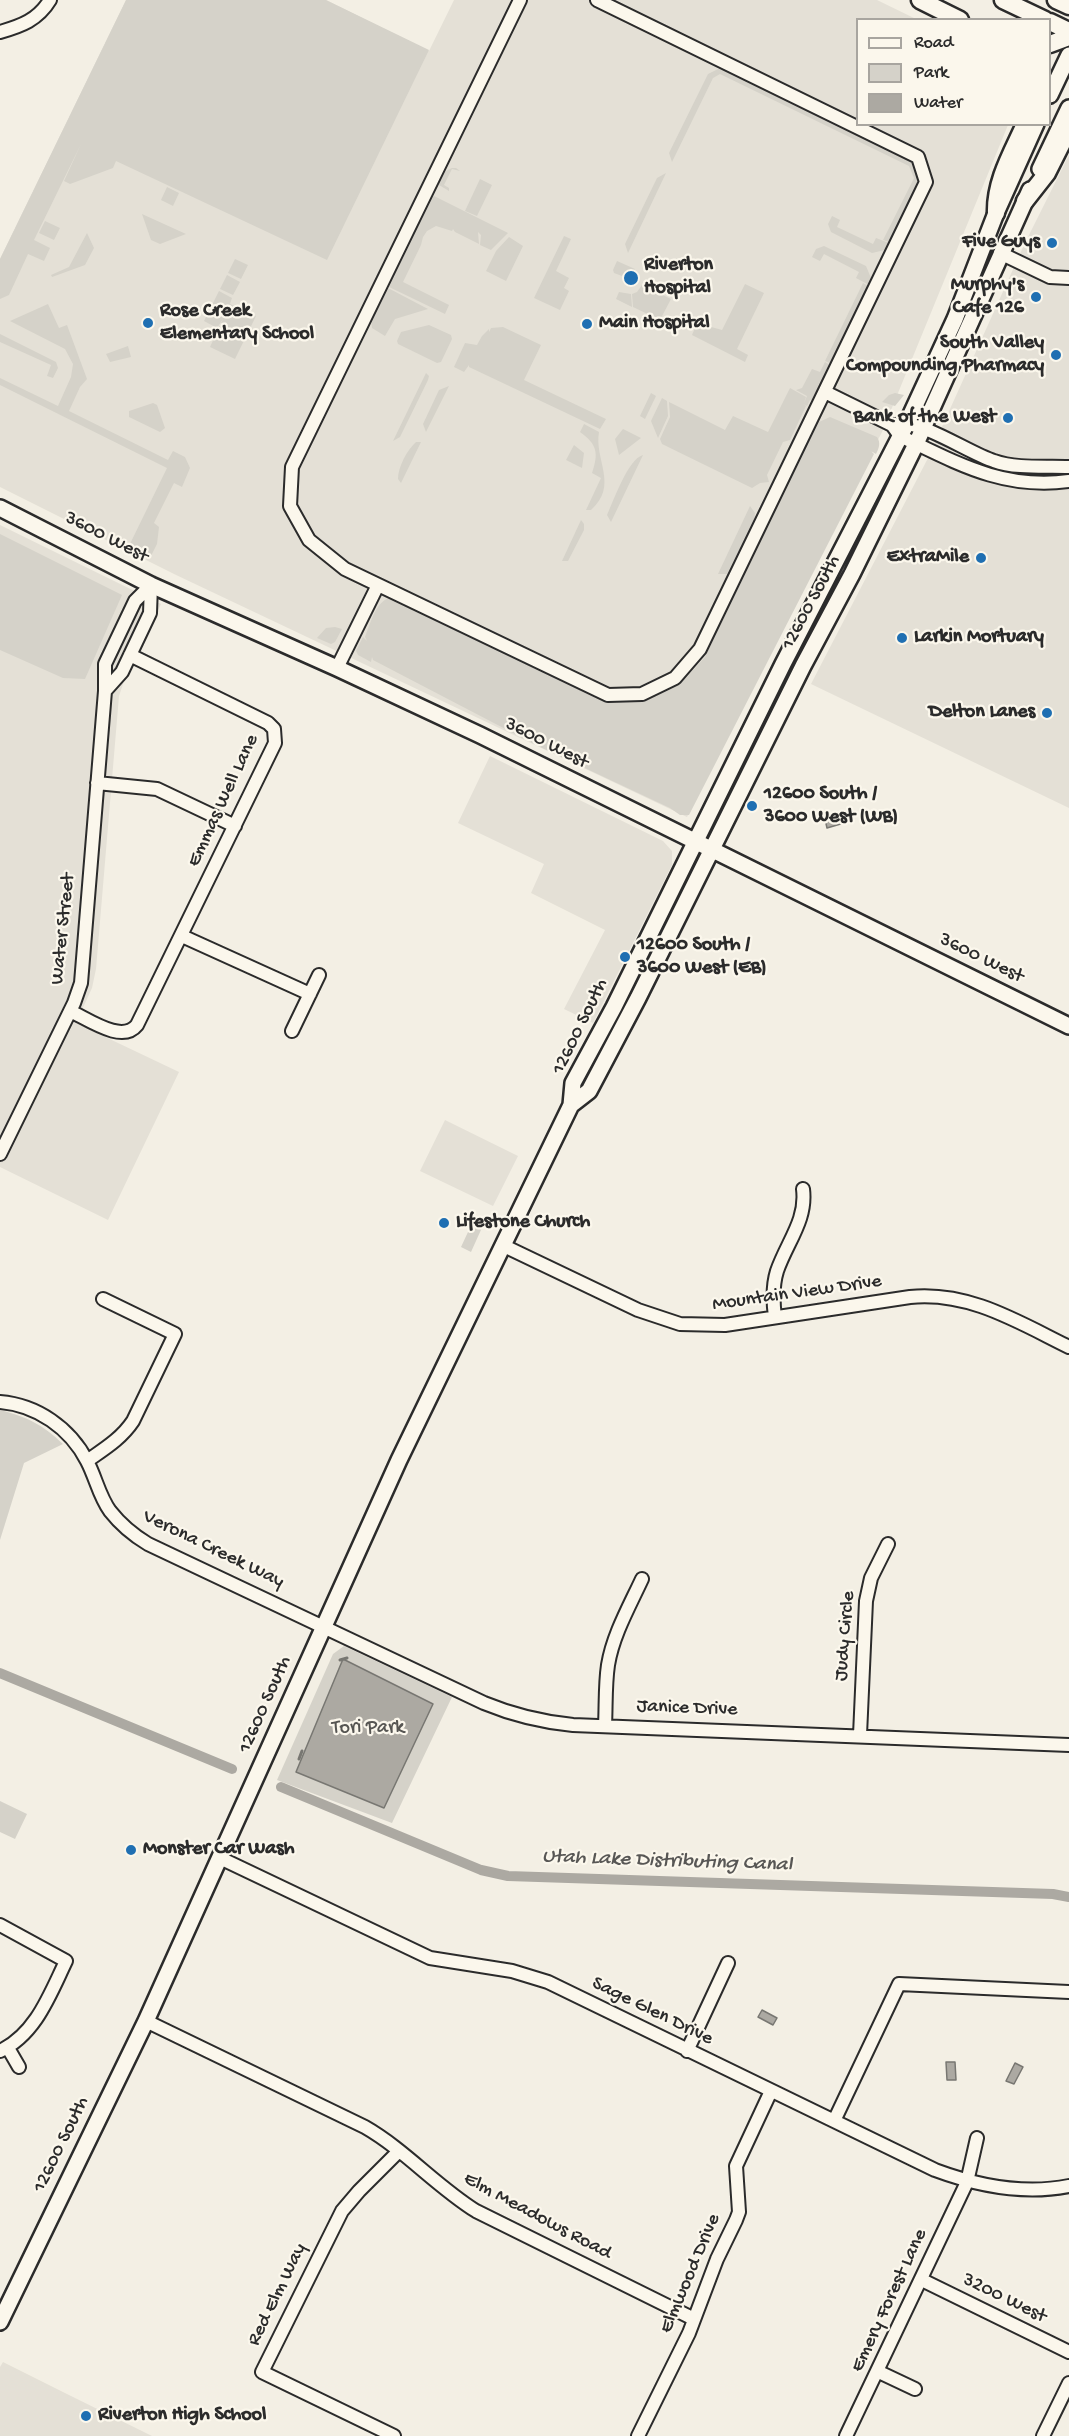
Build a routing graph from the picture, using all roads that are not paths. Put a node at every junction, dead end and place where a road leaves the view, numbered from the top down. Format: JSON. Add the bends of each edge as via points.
{"nodes":[{"id":1,"x":50,"y":0,"type":"edge"},
{"id":2,"x":520,"y":0,"type":"edge"},
{"id":3,"x":597,"y":0,"type":"edge"},
{"id":4,"x":920,"y":0,"type":"edge"},
{"id":5,"x":1003,"y":0,"type":"edge"},
{"id":6,"x":1056,"y":0,"type":"edge"},
{"id":7,"x":1069,"y":6,"type":"edge"},
{"id":8,"x":1039,"y":17,"type":"edge"},
{"id":9,"x":956,"y":18,"type":"edge"},
{"id":10,"x":1051,"y":22,"type":"edge"},
{"id":11,"x":1069,"y":31,"type":"edge"},
{"id":12,"x":0,"y":32,"type":"edge"},
{"id":13,"x":1069,"y":37,"type":"edge"},
{"id":14,"x":1051,"y":44,"type":"edge"},
{"id":15,"x":1069,"y":55,"type":"edge"},
{"id":16,"x":1051,"y":93,"type":"edge"},
{"id":17,"x":1069,"y":108,"type":"edge"},
{"id":18,"x":1024,"y":126,"type":"edge"},
{"id":19,"x":1035,"y":126,"type":"edge"},
{"id":20,"x":1069,"y":129,"type":"edge"},
{"id":21,"x":1025,"y":201,"type":"junction"},
{"id":22,"x":996,"y":213,"type":"junction"},
{"id":23,"x":1000,"y":253,"type":"junction"},
{"id":24,"x":1069,"y":278,"type":"edge"},
{"id":25,"x":825,"y":392,"type":"junction"},
{"id":26,"x":900,"y":428,"type":"junction"},
{"id":27,"x":922,"y":429,"type":"junction"},
{"id":28,"x":916,"y":444,"type":"junction"},
{"id":29,"x":1069,"y":467,"type":"edge"},
{"id":30,"x":1069,"y":481,"type":"edge"},
{"id":31,"x":0,"y":508,"type":"edge"},
{"id":32,"x":151,"y":585,"type":"junction"},
{"id":33,"x":378,"y":585,"type":"junction"},
{"id":34,"x":130,"y":655,"type":"junction"},
{"id":35,"x":337,"y":668,"type":"junction"},
{"id":36,"x":105,"y":691,"type":"junction"},
{"id":37,"x":97,"y":783,"type":"junction"},
{"id":38,"x":235,"y":826,"type":"junction"},
{"id":39,"x":695,"y":842,"type":"junction"},
{"id":40,"x":710,"y":850,"type":"junction"},
{"id":41,"x":182,"y":936,"type":"junction"},
{"id":42,"x":319,"y":975,"type":"dead end"},
{"id":43,"x":310,"y":994,"type":"junction"},
{"id":44,"x":70,"y":1011,"type":"junction"},
{"id":45,"x":1069,"y":1026,"type":"edge"},
{"id":46,"x":292,"y":1031,"type":"dead end"},
{"id":47,"x":571,"y":1105,"type":"junction"},
{"id":48,"x":0,"y":1154,"type":"edge"},
{"id":49,"x":803,"y":1188,"type":"dead end"},
{"id":50,"x":502,"y":1245,"type":"junction"},
{"id":51,"x":103,"y":1299,"type":"dead end"},
{"id":52,"x":775,"y":1317,"type":"junction"},
{"id":53,"x":1069,"y":1347,"type":"edge"},
{"id":54,"x":0,"y":1402,"type":"edge"},
{"id":55,"x":87,"y":1461,"type":"junction"},
{"id":56,"x":888,"y":1544,"type":"dead end"},
{"id":57,"x":642,"y":1579,"type":"dead end"},
{"id":58,"x":325,"y":1626,"type":"junction"},
{"id":59,"x":605,"y":1726,"type":"junction"},
{"id":60,"x":860,"y":1735,"type":"junction"},
{"id":61,"x":1069,"y":1745,"type":"edge"},
{"id":62,"x":220,"y":1858,"type":"junction"},
{"id":63,"x":0,"y":1925,"type":"edge"},
{"id":64,"x":728,"y":1963,"type":"dead end"},
{"id":65,"x":1069,"y":1992,"type":"edge"},
{"id":66,"x":146,"y":2021,"type":"junction"},
{"id":67,"x":4,"y":2049,"type":"edge"},
{"id":68,"x":687,"y":2051,"type":"junction"},
{"id":69,"x":19,"y":2067,"type":"dead end"},
{"id":70,"x":771,"y":2091,"type":"junction"},
{"id":71,"x":834,"y":2121,"type":"junction"},
{"id":72,"x":977,"y":2139,"type":"dead end"},
{"id":73,"x":399,"y":2151,"type":"junction"},
{"id":74,"x":967,"y":2182,"type":"junction"},
{"id":75,"x":1069,"y":2186,"type":"edge"},
{"id":76,"x":922,"y":2280,"type":"junction"},
{"id":77,"x":694,"y":2319,"type":"junction"},
{"id":78,"x":0,"y":2322,"type":"edge"},
{"id":79,"x":1069,"y":2352,"type":"edge"},
{"id":80,"x":879,"y":2372,"type":"junction"},
{"id":81,"x":1069,"y":2383,"type":"edge"},
{"id":82,"x":915,"y":2389,"type":"dead end"},
{"id":83,"x":394,"y":2436,"type":"edge"},
{"id":84,"x":638,"y":2436,"type":"edge"},
{"id":85,"x":846,"y":2436,"type":"edge"},
{"id":86,"x":1043,"y":2436,"type":"edge"}],
"edges":[{"from":1,"to":12,"type":"street","via":[[29,22]]},
{"from":2,"to":33,"type":"street","via":[[292,467],[290,506],[309,540],[345,569]]},
{"from":3,"to":25,"type":"street","via":[[918,157],[926,182]]},
{"from":4,"to":9,"type":"highway"},
{"from":5,"to":8,"type":"highway"},
{"from":6,"to":7,"type":"highway"},
{"from":10,"to":11,"type":"highway"},
{"from":13,"to":14,"type":"highway"},
{"from":15,"to":16,"type":"main road"},
{"from":17,"to":21,"type":"main road","name":"12600 South"},
{"from":18,"to":22,"type":"highway","via":[[1000,179]]},
{"from":19,"to":22,"type":"main road","name":"12600 South"},
{"from":20,"to":21,"type":"highway","via":[[1047,173]]},
{"from":21,"to":23,"type":"main road","name":"12600 South"},
{"from":22,"to":26,"type":"main road","name":"12600 South","via":[[955,319]]},
{"from":23,"to":24,"type":"street","via":[[1050,277]]},
{"from":23,"to":27,"type":"main road","name":"12600 South"},
{"from":25,"to":26,"type":"street"},
{"from":25,"to":33,"type":"street","via":[[700,649],[675,678],[642,694],[608,695]]},
{"from":26,"to":27,"type":"street"},
{"from":26,"to":28,"type":"street"},
{"from":26,"to":39,"type":"main road","name":"12600 South"},
{"from":27,"to":28,"type":"main road","name":"12600 South"},
{"from":27,"to":29,"type":"street","via":[[996,462]]},
{"from":28,"to":30,"type":"street","via":[[991,477]]},
{"from":28,"to":40,"type":"main road","name":"12600 South"},
{"from":31,"to":32,"type":"main road","name":"3600 West"},
{"from":32,"to":34,"type":"street","via":[[150,613]]},
{"from":32,"to":35,"type":"main road","name":"3600 West"},
{"from":32,"to":36,"type":"street","name":"Water Street","via":[[135,601],[105,664]]},
{"from":33,"to":35,"type":"street"},
{"from":34,"to":36,"type":"street","via":[[122,672]]},
{"from":34,"to":38,"type":"street","name":"Emmas Well Lane","via":[[264,720],[274,729],[274,747]]},
{"from":35,"to":39,"type":"main road","name":"3600 West"},
{"from":36,"to":37,"type":"street","name":"Water Street"},
{"from":37,"to":38,"type":"street","via":[[157,789]]},
{"from":37,"to":44,"type":"street","name":"Water Street","via":[[85,950],[81,983]]},
{"from":38,"to":41,"type":"street","name":"Emmas Well Lane"},
{"from":39,"to":40,"type":"main road","name":"3600 West"},
{"from":39,"to":47,"type":"main road","name":"12600 South","via":[[573,1083]]},
{"from":40,"to":45,"type":"main road","name":"3600 West"},
{"from":40,"to":47,"type":"main road","name":"12600 South","via":[[589,1091]]},
{"from":41,"to":43,"type":"street"},
{"from":41,"to":44,"type":"street","name":"Emmas Well Lane","via":[[140,1021],[129,1032],[114,1031]]},
{"from":42,"to":43,"type":"street"},
{"from":43,"to":46,"type":"street"},
{"from":44,"to":48,"type":"street","name":"Water Street"},
{"from":47,"to":50,"type":"main road","name":"12600 South"},
{"from":49,"to":52,"type":"street","via":[[802,1218],[774,1281]]},
{"from":50,"to":52,"type":"street","name":"Mountain View Drive","via":[[665,1321],[710,1326]]},
{"from":50,"to":58,"type":"main road","name":"12600 South"},
{"from":51,"to":55,"type":"street","via":[[175,1334],[125,1433]]},
{"from":52,"to":53,"type":"street","name":"Mountain View Drive","via":[[910,1298],[945,1297],[989,1308]]},
{"from":54,"to":55,"type":"street","name":"Verona Creek Way","via":[[16,1403],[39,1412],[59,1426]]},
{"from":55,"to":58,"type":"street","name":"Verona Creek Way","via":[[99,1492],[127,1530],[148,1544]]},
{"from":56,"to":60,"type":"street","name":"Judy Circle","via":[[871,1578],[866,1601]]},
{"from":57,"to":59,"type":"street","via":[[611,1651]]},
{"from":58,"to":59,"type":"street","name":"Janice Drive","via":[[499,1709],[543,1721]]},
{"from":58,"to":62,"type":"main road","name":"12600 South"},
{"from":59,"to":60,"type":"street","name":"Janice Drive"},
{"from":60,"to":61,"type":"street","name":"Janice Drive"},
{"from":62,"to":66,"type":"main road","name":"12600 South"},
{"from":62,"to":68,"type":"street","name":"Sage Glen Drive","via":[[430,1958],[513,1971],[548,1983]]},
{"from":63,"to":67,"type":"street","via":[[66,1961],[37,2019]]},
{"from":64,"to":68,"type":"street"},
{"from":65,"to":71,"type":"street","via":[[899,1984]]},
{"from":66,"to":73,"type":"street","name":"Elm Meadows Road","via":[[365,2127]]},
{"from":66,"to":78,"type":"main road","name":"12600 South"},
{"from":67,"to":69,"type":"street"},
{"from":68,"to":70,"type":"street","name":"Sage Glen Drive"},
{"from":70,"to":71,"type":"street","name":"Sage Glen Drive"},
{"from":70,"to":77,"type":"street","name":"Elmwood Drive","via":[[736,2166],[739,2212]]},
{"from":71,"to":74,"type":"street","name":"Sage Glen Drive"},
{"from":72,"to":74,"type":"street","name":"Emery Forest Lane"},
{"from":73,"to":77,"type":"street","name":"Elm Meadows Road","via":[[442,2189],[476,2211]]},
{"from":73,"to":83,"type":"street","name":"Red Elm Way","via":[[354,2196],[335,2223],[262,2372]]},
{"from":74,"to":75,"type":"street","name":"Sage Glen Drive","via":[[1030,2190]]},
{"from":74,"to":76,"type":"street","name":"Emery Forest Lane"},
{"from":76,"to":79,"type":"street","name":"3200 West"},
{"from":76,"to":80,"type":"street","name":"Emery Forest Lane"},
{"from":77,"to":84,"type":"street","name":"Elmwood Drive"},
{"from":80,"to":82,"type":"street"},
{"from":80,"to":85,"type":"street","name":"Emery Forest Lane"},
{"from":81,"to":86,"type":"street"}]}
